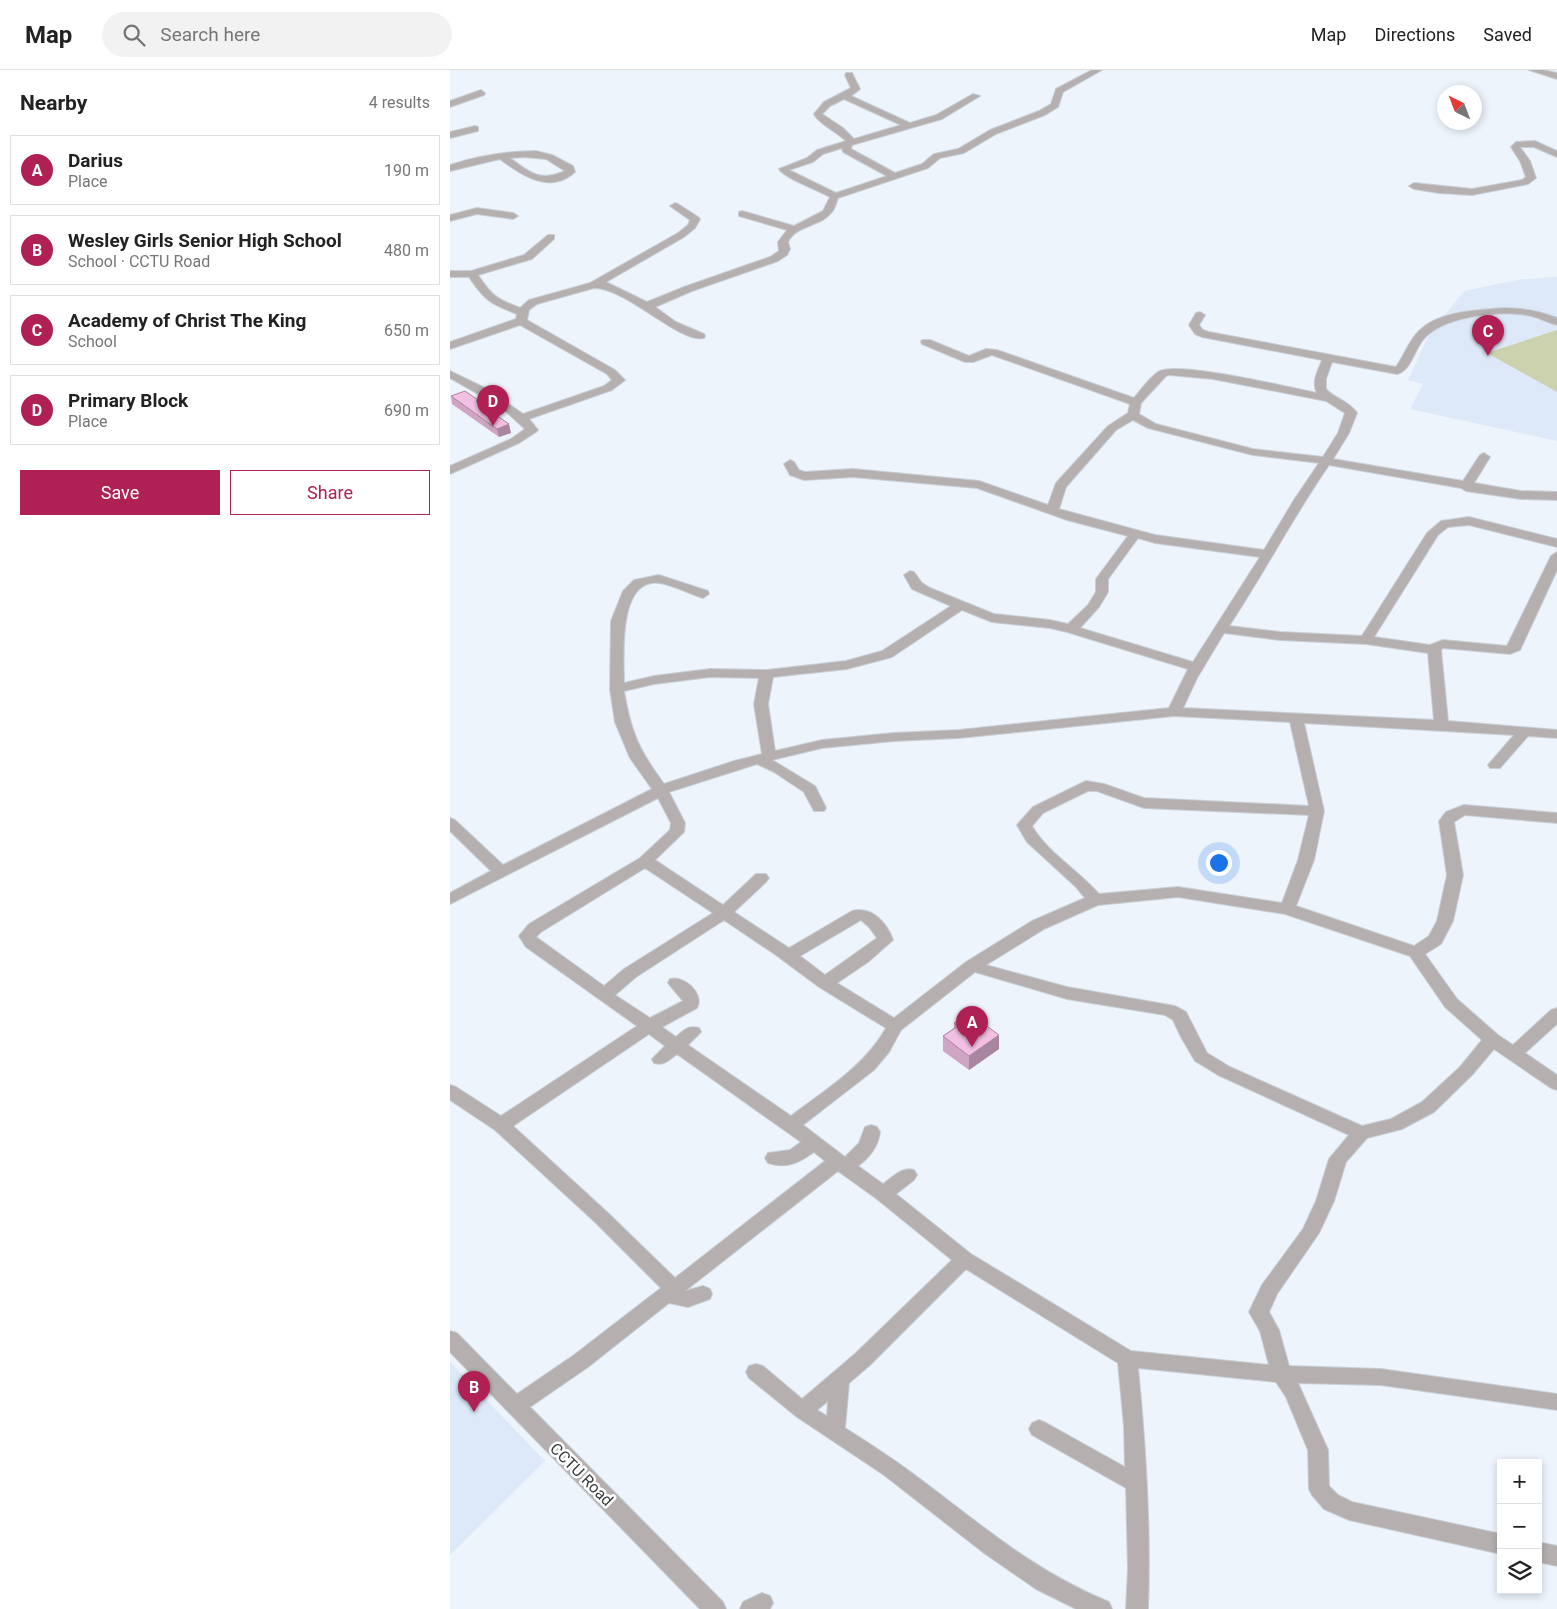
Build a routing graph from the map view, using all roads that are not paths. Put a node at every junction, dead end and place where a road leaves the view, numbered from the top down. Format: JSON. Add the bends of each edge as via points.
{"nodes":[{"id":1,"x":1098,"y":70,"type":"edge"},
{"id":2,"x":1533,"y":70,"type":"edge"},
{"id":3,"x":849,"y":75,"type":"dead end"},
{"id":4,"x":1557,"y":76,"type":"edge"},
{"id":5,"x":481,"y":93,"type":"dead end"},
{"id":6,"x":844,"y":96,"type":"junction"},
{"id":7,"x":976,"y":96,"type":"dead end"},
{"id":8,"x":450,"y":104,"type":"edge"},
{"id":9,"x":908,"y":125,"type":"junction"},
{"id":10,"x":475,"y":129,"type":"dead end"},
{"id":11,"x":450,"y":135,"type":"edge"},
{"id":12,"x":850,"y":143,"type":"junction"},
{"id":13,"x":1557,"y":154,"type":"edge"},
{"id":14,"x":502,"y":156,"type":"junction"},
{"id":15,"x":450,"y":168,"type":"edge"},
{"id":16,"x":894,"y":176,"type":"junction"},
{"id":17,"x":1414,"y":186,"type":"dead end"},
{"id":18,"x":835,"y":196,"type":"junction"},
{"id":19,"x":675,"y":206,"type":"dead end"},
{"id":20,"x":742,"y":214,"type":"dead end"},
{"id":21,"x":514,"y":216,"type":"dead end"},
{"id":22,"x":450,"y":218,"type":"edge"},
{"id":23,"x":795,"y":229,"type":"junction"},
{"id":24,"x":550,"y":237,"type":"dead end"},
{"id":25,"x":450,"y":274,"type":"edge"},
{"id":26,"x":472,"y":274,"type":"junction"},
{"id":27,"x":594,"y":284,"type":"junction"},
{"id":28,"x":647,"y":306,"type":"junction"},
{"id":29,"x":1200,"y":315,"type":"dead end"},
{"id":30,"x":522,"y":317,"type":"junction"},
{"id":31,"x":1557,"y":322,"type":"edge"},
{"id":32,"x":700,"y":336,"type":"dead end"},
{"id":33,"x":926,"y":342,"type":"dead end"},
{"id":34,"x":450,"y":346,"type":"edge"},
{"id":35,"x":1328,"y":358,"type":"junction"},
{"id":36,"x":451,"y":375,"type":"edge"},
{"id":37,"x":1328,"y":398,"type":"junction"},
{"id":38,"x":1136,"y":402,"type":"junction"},
{"id":39,"x":1133,"y":415,"type":"junction"},
{"id":40,"x":522,"y":418,"type":"junction"},
{"id":41,"x":1484,"y":457,"type":"dead end"},
{"id":42,"x":1325,"y":462,"type":"junction"},
{"id":43,"x":790,"y":464,"type":"dead end"},
{"id":44,"x":450,"y":470,"type":"edge"},
{"id":45,"x":1466,"y":487,"type":"junction"},
{"id":46,"x":1557,"y":496,"type":"edge"},
{"id":47,"x":1052,"y":510,"type":"junction"},
{"id":48,"x":1136,"y":533,"type":"junction"},
{"id":49,"x":1557,"y":543,"type":"edge"},
{"id":50,"x":1268,"y":554,"type":"junction"},
{"id":51,"x":1557,"y":556,"type":"edge"},
{"id":52,"x":910,"y":575,"type":"dead end"},
{"id":53,"x":703,"y":594,"type":"dead end"},
{"id":54,"x":960,"y":606,"type":"junction"},
{"id":55,"x":1071,"y":629,"type":"junction"},
{"id":56,"x":1221,"y":629,"type":"junction"},
{"id":57,"x":1366,"y":640,"type":"junction"},
{"id":58,"x":1434,"y":650,"type":"junction"},
{"id":59,"x":1195,"y":667,"type":"junction"},
{"id":60,"x":767,"y":674,"type":"junction"},
{"id":61,"x":617,"y":689,"type":"junction"},
{"id":62,"x":1174,"y":712,"type":"junction"},
{"id":63,"x":1296,"y":718,"type":"junction"},
{"id":64,"x":1441,"y":725,"type":"junction"},
{"id":65,"x":1525,"y":732,"type":"junction"},
{"id":66,"x":1557,"y":734,"type":"edge"},
{"id":67,"x":764,"y":757,"type":"junction"},
{"id":68,"x":1495,"y":765,"type":"dead end"},
{"id":69,"x":661,"y":790,"type":"junction"},
{"id":70,"x":819,"y":808,"type":"dead end"},
{"id":71,"x":1316,"y":811,"type":"junction"},
{"id":72,"x":1557,"y":818,"type":"edge"},
{"id":73,"x":450,"y":823,"type":"edge"},
{"id":74,"x":645,"y":861,"type":"junction"},
{"id":75,"x":501,"y":872,"type":"junction"},
{"id":76,"x":761,"y":878,"type":"dead end"},
{"id":77,"x":450,"y":899,"type":"edge"},
{"id":78,"x":1095,"y":900,"type":"junction"},
{"id":79,"x":1287,"y":909,"type":"junction"},
{"id":80,"x":724,"y":913,"type":"junction"},
{"id":81,"x":1416,"y":952,"type":"junction"},
{"id":82,"x":788,"y":956,"type":"junction"},
{"id":83,"x":972,"y":966,"type":"junction"},
{"id":84,"x":676,"y":983,"type":"dead end"},
{"id":85,"x":825,"y":983,"type":"junction"},
{"id":86,"x":604,"y":995,"type":"junction"},
{"id":87,"x":1557,"y":1014,"type":"edge"},
{"id":88,"x":649,"y":1026,"type":"junction"},
{"id":89,"x":895,"y":1026,"type":"junction"},
{"id":90,"x":693,"y":1032,"type":"dead end"},
{"id":91,"x":1492,"y":1039,"type":"junction"},
{"id":92,"x":676,"y":1046,"type":"junction"},
{"id":93,"x":1514,"y":1054,"type":"junction"},
{"id":94,"x":660,"y":1059,"type":"dead end"},
{"id":95,"x":1557,"y":1084,"type":"edge"},
{"id":96,"x":454,"y":1099,"type":"edge"},
{"id":97,"x":501,"y":1125,"type":"junction"},
{"id":98,"x":791,"y":1125,"type":"junction"},
{"id":99,"x":871,"y":1132,"type":"dead end"},
{"id":100,"x":1361,"y":1133,"type":"junction"},
{"id":101,"x":814,"y":1142,"type":"junction"},
{"id":102,"x":774,"y":1158,"type":"dead end"},
{"id":103,"x":841,"y":1163,"type":"junction"},
{"id":104,"x":908,"y":1174,"type":"dead end"},
{"id":105,"x":883,"y":1194,"type":"junction"},
{"id":106,"x":964,"y":1259,"type":"junction"},
{"id":107,"x":669,"y":1292,"type":"junction"},
{"id":108,"x":703,"y":1294,"type":"dead end"},
{"id":109,"x":450,"y":1339,"type":"edge"},
{"id":110,"x":1127,"y":1359,"type":"junction"},
{"id":111,"x":756,"y":1372,"type":"dead end"},
{"id":112,"x":1282,"y":1374,"type":"junction"},
{"id":113,"x":839,"y":1380,"type":"junction"},
{"id":114,"x":1557,"y":1402,"type":"edge"},
{"id":115,"x":514,"y":1406,"type":"junction"},
{"id":116,"x":803,"y":1410,"type":"junction"},
{"id":117,"x":1039,"y":1429,"type":"dead end"},
{"id":118,"x":834,"y":1431,"type":"junction"},
{"id":119,"x":1134,"y":1483,"type":"junction"},
{"id":120,"x":1497,"y":1543,"type":"edge"},
{"id":121,"x":1542,"y":1553,"type":"edge"},
{"id":122,"x":1557,"y":1556,"type":"edge"},
{"id":123,"x":1073,"y":1604,"type":"edge"},
{"id":124,"x":715,"y":1609,"type":"edge"},
{"id":125,"x":1101,"y":1609,"type":"edge"},
{"id":126,"x":1137,"y":1609,"type":"edge"}],
"edges":[{"from":1,"to":16,"type":"street","via":[[1058,92],[1052,108],[993,132],[961,151],[937,156],[925,166]]},
{"from":2,"to":4,"type":"street"},
{"from":3,"to":6,"type":"street","via":[[856,89]]},
{"from":5,"to":8,"type":"street"},
{"from":6,"to":9,"type":"street"},
{"from":6,"to":12,"type":"street","via":[[827,102],[818,114],[840,130]]},
{"from":7,"to":9,"type":"street","via":[[939,117]]},
{"from":9,"to":12,"type":"street"},
{"from":10,"to":11,"type":"street"},
{"from":12,"to":16,"type":"street","via":[[846,150]]},
{"from":12,"to":18,"type":"street","via":[[820,152],[810,160],[784,169],[786,173]]},
{"from":13,"to":17,"type":"street","via":[[1535,144],[1516,145],[1531,178],[1525,182],[1472,192]]},
{"from":14,"to":14,"type":"street","via":[[548,156],[570,168],[570,172],[548,180],[537,180]]},
{"from":14,"to":15,"type":"street"},
{"from":16,"to":18,"type":"street"},
{"from":18,"to":23,"type":"street","via":[[826,213]]},
{"from":19,"to":27,"type":"street","via":[[695,219],[692,226]]},
{"from":20,"to":23,"type":"street"},
{"from":21,"to":22,"type":"street","via":[[477,211]]},
{"from":23,"to":28,"type":"street","via":[[783,239],[785,249],[780,256]]},
{"from":24,"to":26,"type":"street","via":[[528,257]]},
{"from":25,"to":26,"type":"street"},
{"from":26,"to":30,"type":"street","via":[[486,295]]},
{"from":27,"to":28,"type":"street","via":[[612,287]]},
{"from":27,"to":30,"type":"street","via":[[533,302],[527,305]]},
{"from":28,"to":32,"type":"street","via":[[672,324]]},
{"from":29,"to":35,"type":"street","via":[[1194,325],[1206,335]]},
{"from":30,"to":34,"type":"street"},
{"from":30,"to":40,"type":"street","via":[[619,380],[608,388]]},
{"from":31,"to":35,"type":"street","via":[[1514,310],[1477,313],[1445,321],[1424,332],[1397,371]]},
{"from":33,"to":38,"type":"street","via":[[969,360],[993,352]]},
{"from":35,"to":37,"type":"street","via":[[1318,384],[1320,392]]},
{"from":36,"to":40,"type":"street","via":[[476,387]]},
{"from":37,"to":38,"type":"street","via":[[1213,376],[1168,372],[1162,374]]},
{"from":37,"to":42,"type":"street","via":[[1351,412]]},
{"from":38,"to":39,"type":"street"},
{"from":39,"to":42,"type":"street","via":[[1152,426],[1253,452]]},
{"from":39,"to":47,"type":"street","via":[[1112,428],[1060,486]]},
{"from":40,"to":44,"type":"street","via":[[532,430]]},
{"from":41,"to":45,"type":"street"},
{"from":42,"to":45,"type":"street"},
{"from":42,"to":50,"type":"street"},
{"from":43,"to":47,"type":"street","via":[[794,472],[804,476],[853,473],[979,485]]},
{"from":45,"to":46,"type":"street","via":[[1521,495]]},
{"from":47,"to":48,"type":"street"},
{"from":48,"to":50,"type":"street","via":[[1155,539]]},
{"from":48,"to":55,"type":"street","via":[[1102,579],[1102,592],[1093,607]]},
{"from":49,"to":57,"type":"street","via":[[1469,521],[1445,524],[1433,533]]},
{"from":50,"to":56,"type":"street"},
{"from":51,"to":58,"type":"street","via":[[1515,647],[1502,650],[1443,644]]},
{"from":52,"to":54,"type":"street","via":[[925,591]]},
{"from":53,"to":61,"type":"street","via":[[659,579],[639,583],[629,591],[618,621]]},
{"from":54,"to":55,"type":"street","via":[[992,618]]},
{"from":54,"to":60,"type":"street","via":[[887,654],[847,665]]},
{"from":55,"to":59,"type":"street"},
{"from":56,"to":57,"type":"street","via":[[1280,636]]},
{"from":56,"to":59,"type":"street"},
{"from":57,"to":58,"type":"street"},
{"from":58,"to":64,"type":"street"},
{"from":59,"to":62,"type":"street"},
{"from":60,"to":61,"type":"street","via":[[710,673],[654,680]]},
{"from":60,"to":67,"type":"street","via":[[761,704]]},
{"from":61,"to":69,"type":"street","via":[[622,722],[629,740],[637,758]]},
{"from":62,"to":63,"type":"street"},
{"from":62,"to":67,"type":"street","via":[[960,734],[822,744]]},
{"from":63,"to":64,"type":"street"},
{"from":63,"to":71,"type":"street"},
{"from":64,"to":65,"type":"street"},
{"from":65,"to":66,"type":"street"},
{"from":65,"to":68,"type":"street"},
{"from":67,"to":69,"type":"street"},
{"from":67,"to":70,"type":"street","via":[[810,789]]},
{"from":69,"to":74,"type":"street","via":[[678,823],[677,832]]},
{"from":69,"to":75,"type":"street"},
{"from":71,"to":78,"type":"street","via":[[1144,803],[1099,787],[1086,786],[1038,810],[1024,826],[1032,839]]},
{"from":71,"to":79,"type":"street","via":[[1306,860]]},
{"from":72,"to":81,"type":"street","via":[[1464,810],[1451,815],[1446,821],[1455,875],[1445,921],[1436,940]]},
{"from":73,"to":75,"type":"street"},
{"from":74,"to":80,"type":"street"},
{"from":74,"to":86,"type":"street","via":[[534,928],[527,936],[532,943]]},
{"from":75,"to":77,"type":"street"},
{"from":76,"to":80,"type":"street"},
{"from":78,"to":79,"type":"street","via":[[1178,892]]},
{"from":78,"to":83,"type":"street","via":[[1038,925]]},
{"from":79,"to":81,"type":"street"},
{"from":80,"to":82,"type":"street"},
{"from":80,"to":86,"type":"street","via":[[630,973]]},
{"from":81,"to":91,"type":"street","via":[[1451,1003]]},
{"from":82,"to":85,"type":"street"},
{"from":82,"to":85,"type":"street","via":[[858,915],[869,917],[885,940]]},
{"from":83,"to":89,"type":"street"},
{"from":83,"to":100,"type":"street","via":[[1067,993],[1169,1010],[1180,1016],[1201,1057],[1224,1071]]},
{"from":84,"to":88,"type":"street","via":[[692,998],[690,1004]]},
{"from":85,"to":89,"type":"street"},
{"from":86,"to":88,"type":"street"},
{"from":87,"to":93,"type":"street"},
{"from":88,"to":92,"type":"street"},
{"from":88,"to":97,"type":"street"},
{"from":89,"to":98,"type":"street","via":[[868,1066]]},
{"from":90,"to":92,"type":"street"},
{"from":91,"to":93,"type":"street"},
{"from":91,"to":100,"type":"street","via":[[1466,1071],[1428,1107],[1396,1124]]},
{"from":92,"to":94,"type":"street"},
{"from":92,"to":98,"type":"street"},
{"from":93,"to":95,"type":"street"},
{"from":96,"to":97,"type":"street"},
{"from":97,"to":107,"type":"street","via":[[602,1218]]},
{"from":98,"to":101,"type":"street"},
{"from":99,"to":103,"type":"street","via":[[865,1150]]},
{"from":100,"to":112,"type":"street","via":[[1338,1159],[1325,1201],[1310,1233],[1269,1290],[1259,1312],[1269,1330]]},
{"from":101,"to":102,"type":"street","via":[[794,1157]]},
{"from":101,"to":103,"type":"street"},
{"from":103,"to":105,"type":"street"},
{"from":103,"to":107,"type":"street"},
{"from":104,"to":105,"type":"street"},
{"from":105,"to":106,"type":"street"},
{"from":106,"to":110,"type":"street"},
{"from":106,"to":113,"type":"street"},
{"from":107,"to":108,"type":"street","via":[[688,1298]]},
{"from":107,"to":115,"type":"street","via":[[581,1361]]},
{"from":109,"to":115,"type":"street","name":"CCTU Road"},
{"from":110,"to":112,"type":"street"},
{"from":110,"to":119,"type":"street","via":[[1134,1426]]},
{"from":111,"to":116,"type":"street"},
{"from":112,"to":114,"type":"street","via":[[1382,1377]]},
{"from":112,"to":120,"type":"street","via":[[1310,1426],[1318,1450],[1319,1488],[1331,1502],[1349,1512]]},
{"from":113,"to":116,"type":"street"},
{"from":113,"to":118,"type":"street"},
{"from":115,"to":124,"type":"street","name":"CCTU Road"},
{"from":116,"to":118,"type":"street"},
{"from":117,"to":119,"type":"street"},
{"from":118,"to":123,"type":"street","via":[[908,1482],[988,1547]]},
{"from":119,"to":126,"type":"street","via":[[1139,1569]]},
{"from":121,"to":122,"type":"street"},
{"from":123,"to":125,"type":"street"}]}
